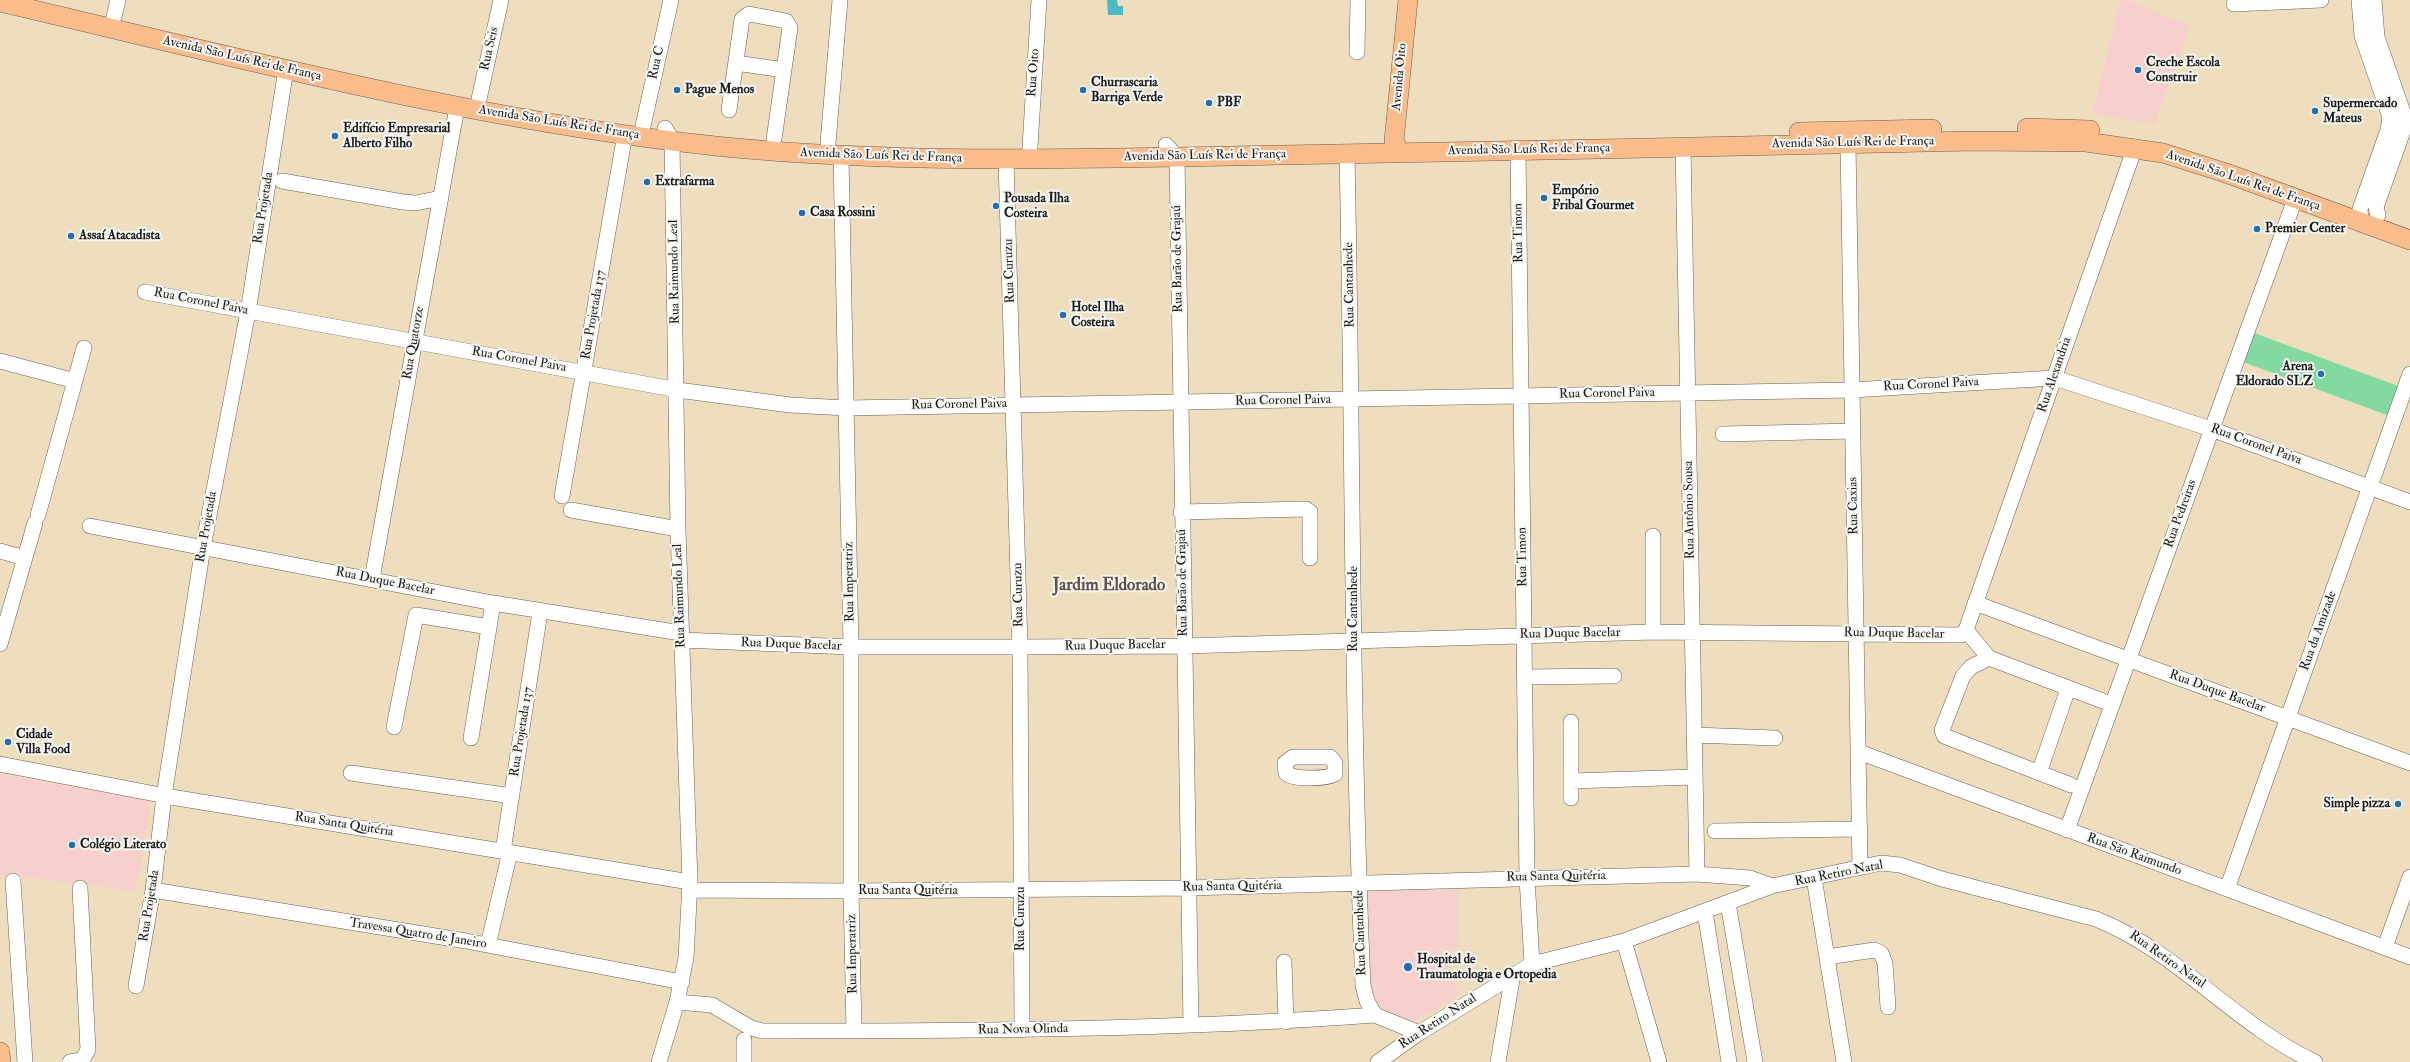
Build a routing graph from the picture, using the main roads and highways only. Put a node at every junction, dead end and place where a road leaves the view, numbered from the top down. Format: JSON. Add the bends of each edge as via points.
{"nodes":[{"id":1,"x":42,"y":0,"type":"edge"},
{"id":2,"x":1408,"y":0,"type":"edge"},
{"id":3,"x":0,"y":2,"type":"edge"},
{"id":4,"x":116,"y":9,"type":"edge"},
{"id":5,"x":668,"y":134,"type":"junction"},
{"id":6,"x":1397,"y":146,"type":"junction"},
{"id":7,"x":1171,"y":151,"type":"junction"},
{"id":8,"x":2366,"y":216,"type":"junction"},
{"id":9,"x":2410,"y":227,"type":"edge"},
{"id":10,"x":2410,"y":240,"type":"edge"},
{"id":11,"x":0,"y":1052,"type":"edge"},
{"id":12,"x":1,"y":1062,"type":"edge"}],
"edges":[{"from":1,"to":4,"type":"main road","name":"Avenida São Luís Rei de França"},
{"from":2,"to":6,"type":"main road","name":"Avenida Oito"},
{"from":3,"to":5,"type":"main road","name":"Avenida São Luís Rei de França","via":[[457,107],[625,134]]},
{"from":4,"to":5,"type":"main road","name":"Avenida São Luís Rei de França","via":[[400,83],[643,126]]},
{"from":5,"to":7,"type":"main road","name":"Avenida São Luís Rei de França","via":[[924,147]]},
{"from":5,"to":7,"type":"main road","name":"Avenida São Luís Rei de França","via":[[841,157],[1006,160]]},
{"from":6,"to":7,"type":"main road","name":"Avenida São Luís Rei de França"},
{"from":6,"to":7,"type":"main road","name":"Avenida São Luís Rei de França","via":[[1347,154]]},
{"from":6,"to":8,"type":"main road","name":"Avenida São Luís Rei de França","via":[[1518,150],[2043,140],[2086,142],[2135,148],[2193,162],[2295,199]]},
{"from":6,"to":8,"type":"main road","name":"Avenida São Luís Rei de França","via":[[1855,130],[2058,127],[2172,144],[2236,164]]},
{"from":8,"to":9,"type":"main road","name":"Avenida São Luís Rei de França"},
{"from":8,"to":10,"type":"main road","name":"Avenida São Luís Rei de França"},
{"from":11,"to":12,"type":"main road"}]}
